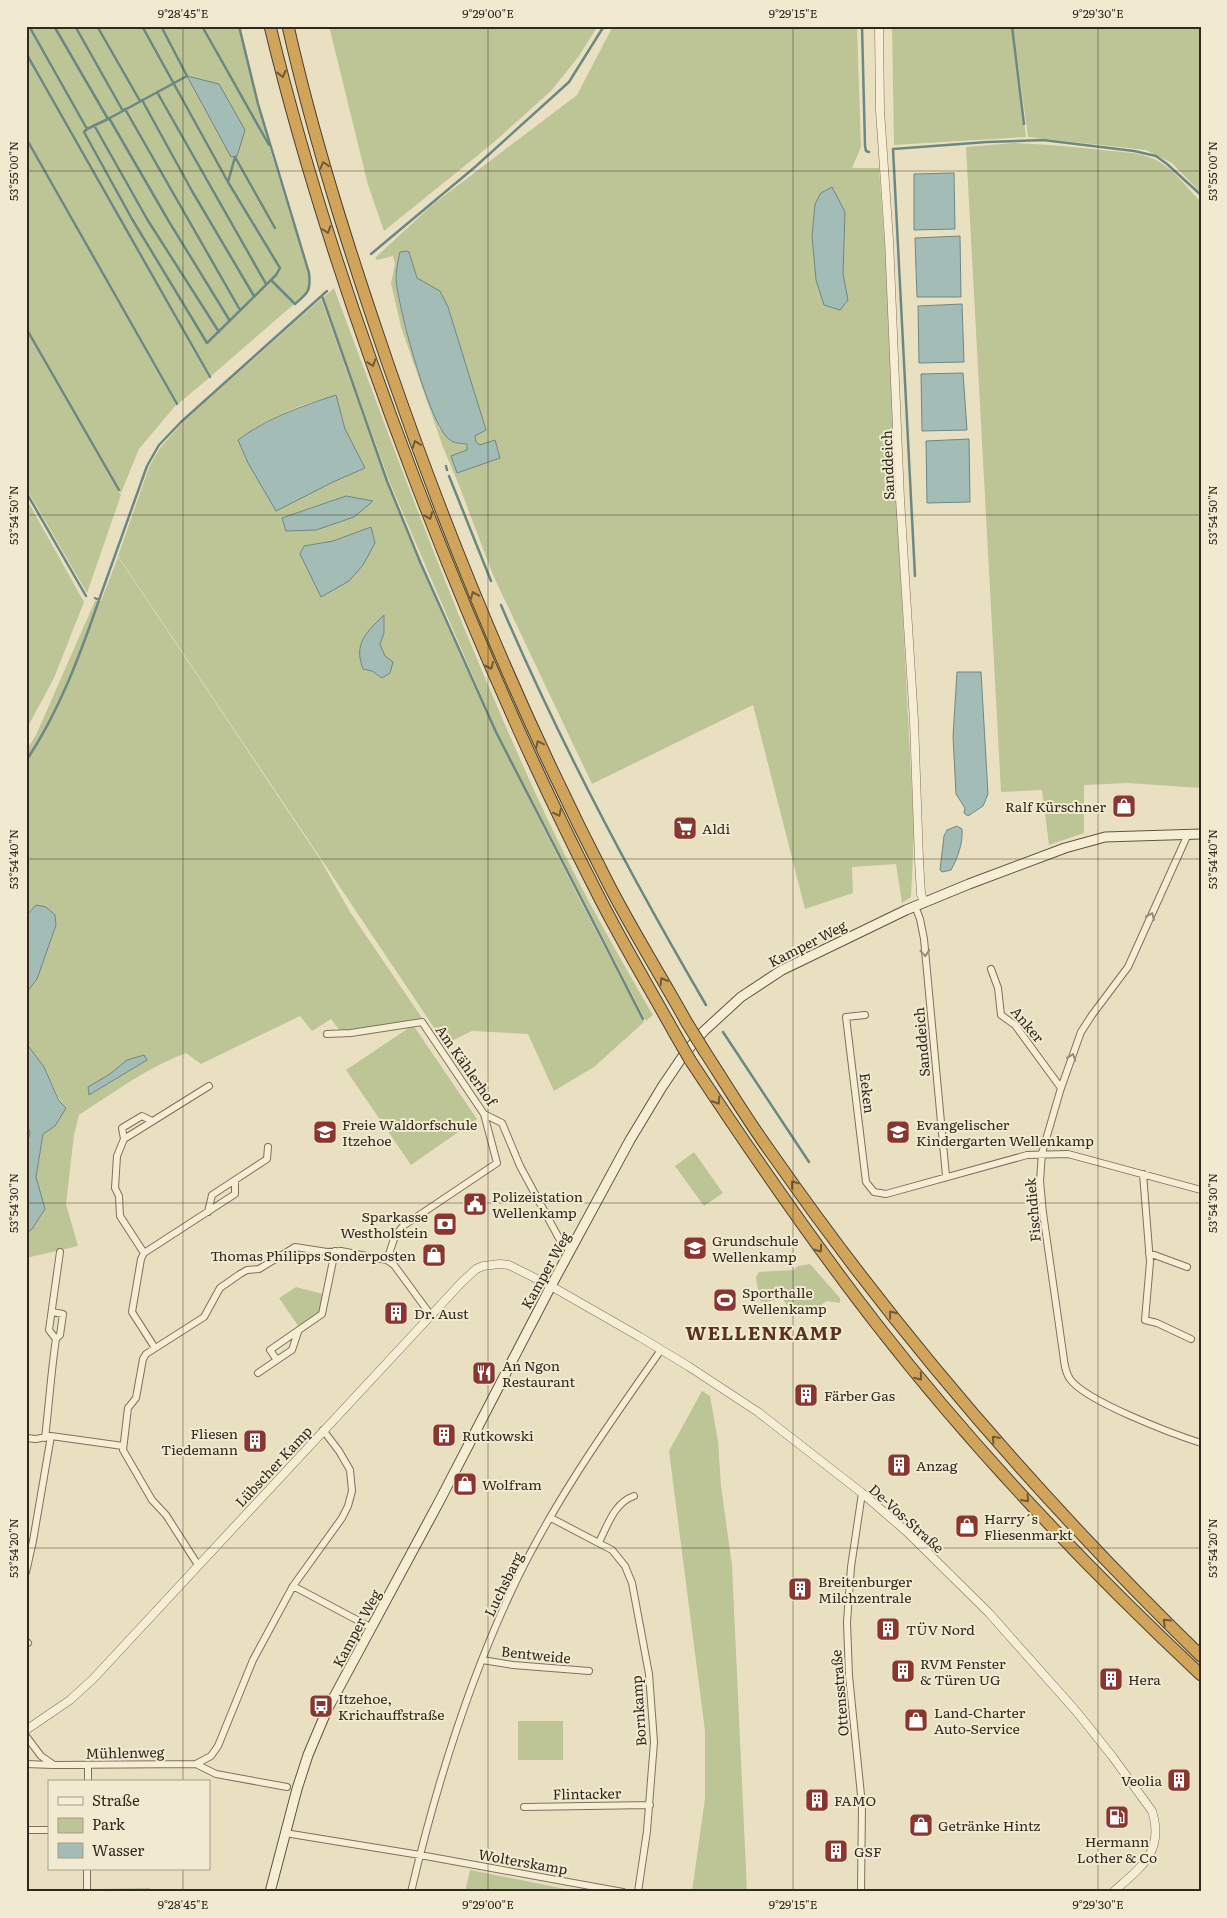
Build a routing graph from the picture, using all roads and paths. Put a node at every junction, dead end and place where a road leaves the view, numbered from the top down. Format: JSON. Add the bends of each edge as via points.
{"nodes":[{"id":1,"x":270,"y":26,"type":"edge"},
{"id":2,"x":288,"y":26,"type":"edge"},
{"id":3,"x":879,"y":26,"type":"edge"},
{"id":4,"x":1188,"y":834,"type":"junction"},
{"id":5,"x":1201,"y":834,"type":"edge"},
{"id":6,"x":924,"y":902,"type":"junction"},
{"id":7,"x":915,"y":906,"type":"junction"},
{"id":8,"x":991,"y":969,"type":"dead end"},
{"id":9,"x":865,"y":1014,"type":"dead end"},
{"id":10,"x":327,"y":1034,"type":"dead end"},
{"id":11,"x":209,"y":1086,"type":"dead end"},
{"id":12,"x":1061,"y":1088,"type":"junction"},
{"id":13,"x":484,"y":1114,"type":"junction"},
{"id":14,"x":152,"y":1121,"type":"junction"},
{"id":15,"x":124,"y":1139,"type":"junction"},
{"id":16,"x":268,"y":1147,"type":"dead end"},
{"id":17,"x":1042,"y":1153,"type":"junction"},
{"id":18,"x":1143,"y":1174,"type":"junction"},
{"id":19,"x":946,"y":1176,"type":"junction"},
{"id":20,"x":235,"y":1180,"type":"junction"},
{"id":21,"x":1201,"y":1190,"type":"edge"},
{"id":22,"x":208,"y":1212,"type":"junction"},
{"id":23,"x":570,"y":1251,"type":"junction"},
{"id":24,"x":60,"y":1252,"type":"dead end"},
{"id":25,"x":335,"y":1252,"type":"junction"},
{"id":26,"x":1149,"y":1253,"type":"junction"},
{"id":27,"x":144,"y":1254,"type":"junction"},
{"id":28,"x":388,"y":1260,"type":"junction"},
{"id":29,"x":1187,"y":1267,"type":"dead end"},
{"id":30,"x":551,"y":1286,"type":"junction"},
{"id":31,"x":52,"y":1312,"type":"junction"},
{"id":32,"x":430,"y":1314,"type":"junction"},
{"id":33,"x":298,"y":1332,"type":"junction"},
{"id":34,"x":56,"y":1339,"type":"junction"},
{"id":35,"x":1192,"y":1340,"type":"dead end"},
{"id":36,"x":155,"y":1348,"type":"junction"},
{"id":37,"x":661,"y":1350,"type":"junction"},
{"id":38,"x":277,"y":1360,"type":"junction"},
{"id":39,"x":258,"y":1373,"type":"dead end"},
{"id":40,"x":323,"y":1430,"type":"junction"},
{"id":41,"x":48,"y":1437,"type":"junction"},
{"id":42,"x":26,"y":1438,"type":"edge"},
{"id":43,"x":1201,"y":1443,"type":"edge"},
{"id":44,"x":123,"y":1446,"type":"junction"},
{"id":45,"x":862,"y":1493,"type":"junction"},
{"id":46,"x":634,"y":1496,"type":"dead end"},
{"id":47,"x":551,"y":1518,"type":"junction"},
{"id":48,"x":599,"y":1542,"type":"junction"},
{"id":49,"x":198,"y":1565,"type":"junction"},
{"id":50,"x":26,"y":1572,"type":"edge"},
{"id":51,"x":293,"y":1586,"type":"junction"},
{"id":52,"x":372,"y":1628,"type":"junction"},
{"id":53,"x":1201,"y":1656,"type":"edge"},
{"id":54,"x":482,"y":1660,"type":"junction"},
{"id":55,"x":589,"y":1671,"type":"dead end"},
{"id":56,"x":1201,"y":1676,"type":"edge"},
{"id":57,"x":26,"y":1730,"type":"edge"},
{"id":58,"x":26,"y":1736,"type":"edge"},
{"id":59,"x":26,"y":1764,"type":"edge"},
{"id":60,"x":196,"y":1764,"type":"junction"},
{"id":61,"x":54,"y":1765,"type":"junction"},
{"id":62,"x":88,"y":1766,"type":"junction"},
{"id":63,"x":88,"y":1780,"type":"edge"},
{"id":64,"x":287,"y":1787,"type":"dead end"},
{"id":65,"x":650,"y":1805,"type":"junction"},
{"id":66,"x":524,"y":1806,"type":"dead end"},
{"id":67,"x":26,"y":1830,"type":"edge"},
{"id":68,"x":48,"y":1830,"type":"edge"},
{"id":69,"x":286,"y":1833,"type":"junction"},
{"id":70,"x":420,"y":1855,"type":"junction"},
{"id":71,"x":88,"y":1870,"type":"edge"},
{"id":72,"x":88,"y":1892,"type":"edge"},
{"id":73,"x":270,"y":1892,"type":"edge"},
{"id":74,"x":410,"y":1892,"type":"edge"},
{"id":75,"x":623,"y":1892,"type":"edge"},
{"id":76,"x":638,"y":1892,"type":"edge"},
{"id":77,"x":861,"y":1892,"type":"edge"},
{"id":78,"x":1113,"y":1892,"type":"edge"}],
"edges":[{"from":1,"to":56,"type":"highway","one_way":true,"bridge":true,"via":[[300,141],[353,308],[463,604],[524,742],[592,883],[675,1034],[755,1159],[879,1328],[1036,1511]]},
{"from":53,"to":2,"type":"highway","one_way":true,"bridge":true,"via":[[1098,1553],[956,1394],[866,1282],[772,1154],[705,1052],[611,889],[536,738],[476,600],[412,433],[312,126]]},
{"from":3,"to":6,"type":"street","name":"Sanddeich","via":[[880,112],[919,860]]},
{"from":4,"to":5,"type":"main road","name":"Kamper Weg"},
{"from":4,"to":6,"type":"main road","name":"Kamper Weg","via":[[1114,836],[1090,840]]},
{"from":12,"to":4,"type":"street","name":"Fischdiek","one_way":true,"via":[[1084,1026],[1128,967]]},
{"from":6,"to":7,"type":"main road","name":"Kamper Weg"},
{"from":7,"to":19,"type":"street","name":"Sanddeich","one_way":true,"via":[[924,939]]},
{"from":7,"to":23,"type":"main road","name":"Kamper Weg","via":[[782,970],[741,997],[704,1030],[648,1108]]},
{"from":8,"to":12,"type":"street","name":"Anker","via":[[998,988],[1001,1015],[1015,1025]]},
{"from":9,"to":19,"type":"street","name":"Eeken","via":[[846,1017],[866,1182],[871,1190],[886,1194]]},
{"from":10,"to":13,"type":"street","name":"Am Kählerhof","via":[[422,1022]]},
{"from":11,"to":14,"type":"street"},
{"from":12,"to":17,"type":"street","name":"Fischdiek"},
{"from":13,"to":23,"type":"street","name":"Am Kählerhof","via":[[502,1124],[520,1166],[561,1242]]},
{"from":13,"to":28,"type":"street","via":[[497,1162],[403,1226],[395,1236]]},
{"from":14,"to":15,"type":"street"},
{"from":14,"to":15,"type":"street","via":[[142,1116],[122,1128]]},
{"from":15,"to":27,"type":"street","via":[[117,1156],[115,1188],[119,1196],[120,1216]]},
{"from":16,"to":20,"type":"street","via":[[267,1159]]},
{"from":17,"to":18,"type":"street","via":[[1068,1154]]},
{"from":17,"to":19,"type":"street"},
{"from":17,"to":43,"type":"street","name":"Fischdiek","via":[[1043,1213],[1068,1374],[1078,1388],[1090,1396]]},
{"from":18,"to":21,"type":"street"},
{"from":18,"to":26,"type":"street"},
{"from":20,"to":22,"type":"street","via":[[212,1195]]},
{"from":20,"to":22,"type":"street","via":[[235,1194]]},
{"from":22,"to":27,"type":"street"},
{"from":23,"to":30,"type":"main road","name":"Kamper Weg"},
{"from":24,"to":31,"type":"street"},
{"from":25,"to":28,"type":"street"},
{"from":25,"to":33,"type":"street","via":[[322,1314]]},
{"from":25,"to":36,"type":"street","via":[[295,1247],[259,1269],[247,1270],[220,1288],[204,1317]]},
{"from":26,"to":29,"type":"street"},
{"from":26,"to":35,"type":"street","via":[[1145,1320]]},
{"from":27,"to":36,"type":"street","via":[[132,1312]]},
{"from":28,"to":32,"type":"street"},
{"from":30,"to":32,"type":"street","name":"Lübscher Kamp","via":[[509,1265],[488,1265],[470,1275]]},
{"from":30,"to":37,"type":"street","name":"De-Vos-Straße"},
{"from":30,"to":52,"type":"main road","name":"Kamper Weg"},
{"from":31,"to":34,"type":"street","via":[[49,1330]]},
{"from":31,"to":34,"type":"street","via":[[63,1314],[60,1335]]},
{"from":32,"to":40,"type":"street","name":"Lübscher Kamp"},
{"from":33,"to":38,"type":"street","via":[[292,1350]]},
{"from":33,"to":38,"type":"street","via":[[270,1350]]},
{"from":34,"to":41,"type":"street","via":[[50,1376]]},
{"from":36,"to":44,"type":"street","via":[[143,1360],[136,1398],[128,1408]]},
{"from":37,"to":45,"type":"street","name":"De-Vos-Straße","via":[[758,1412]]},
{"from":37,"to":47,"type":"street","name":"Luchsbarg","via":[[610,1422]]},
{"from":38,"to":39,"type":"street"},
{"from":40,"to":49,"type":"street","name":"Lübscher Kamp"},
{"from":40,"to":51,"type":"street","via":[[350,1470],[350,1499],[342,1518]]},
{"from":41,"to":42,"type":"street"},
{"from":41,"to":44,"type":"street"},
{"from":41,"to":50,"type":"street"},
{"from":44,"to":49,"type":"street","via":[[152,1500],[166,1514]]},
{"from":45,"to":77,"type":"street","name":"Ottensstraße","via":[[847,1622],[862,1804]]},
{"from":45,"to":78,"type":"street","name":"De-Vos-Straße","via":[[907,1532],[989,1613],[1070,1704],[1152,1811],[1155,1831],[1150,1854],[1145,1863]]},
{"from":46,"to":48,"type":"street","via":[[616,1510]]},
{"from":47,"to":48,"type":"street","name":"Bornkamp"},
{"from":47,"to":54,"type":"street","name":"Luchsbarg","via":[[511,1593]]},
{"from":48,"to":65,"type":"street","name":"Bornkamp","via":[[623,1562],[635,1595],[652,1694],[654,1742]]},
{"from":49,"to":57,"type":"street","name":"Lübscher Kamp","via":[[82,1689],[46,1719]]},
{"from":51,"to":52,"type":"street"},
{"from":51,"to":60,"type":"street","name":"Mühlenweg","via":[[252,1660],[218,1746],[210,1756]]},
{"from":52,"to":69,"type":"main road","name":"Kamper Weg","via":[[313,1740]]},
{"from":54,"to":55,"type":"street","name":"Bentweide"},
{"from":54,"to":70,"type":"street","name":"Luchsbarg","via":[[453,1742]]},
{"from":58,"to":61,"type":"street","via":[[41,1756]]},
{"from":59,"to":61,"type":"street","name":"Mühlenweg"},
{"from":60,"to":62,"type":"street","name":"Mühlenweg"},
{"from":60,"to":64,"type":"street","name":"Mühlenweg","via":[[216,1774]]},
{"from":61,"to":62,"type":"street","name":"Mühlenweg"},
{"from":62,"to":63,"type":"street"},
{"from":65,"to":66,"type":"street","name":"Flintacker"},
{"from":65,"to":76,"type":"street","name":"Bornkamp"},
{"from":67,"to":68,"type":"street"},
{"from":69,"to":70,"type":"street","name":"Wolterskamp"},
{"from":69,"to":73,"type":"main road","name":"Kamper Weg"},
{"from":70,"to":74,"type":"street"},
{"from":70,"to":75,"type":"street","name":"Wolterskamp"},
{"from":71,"to":72,"type":"street"}]}
